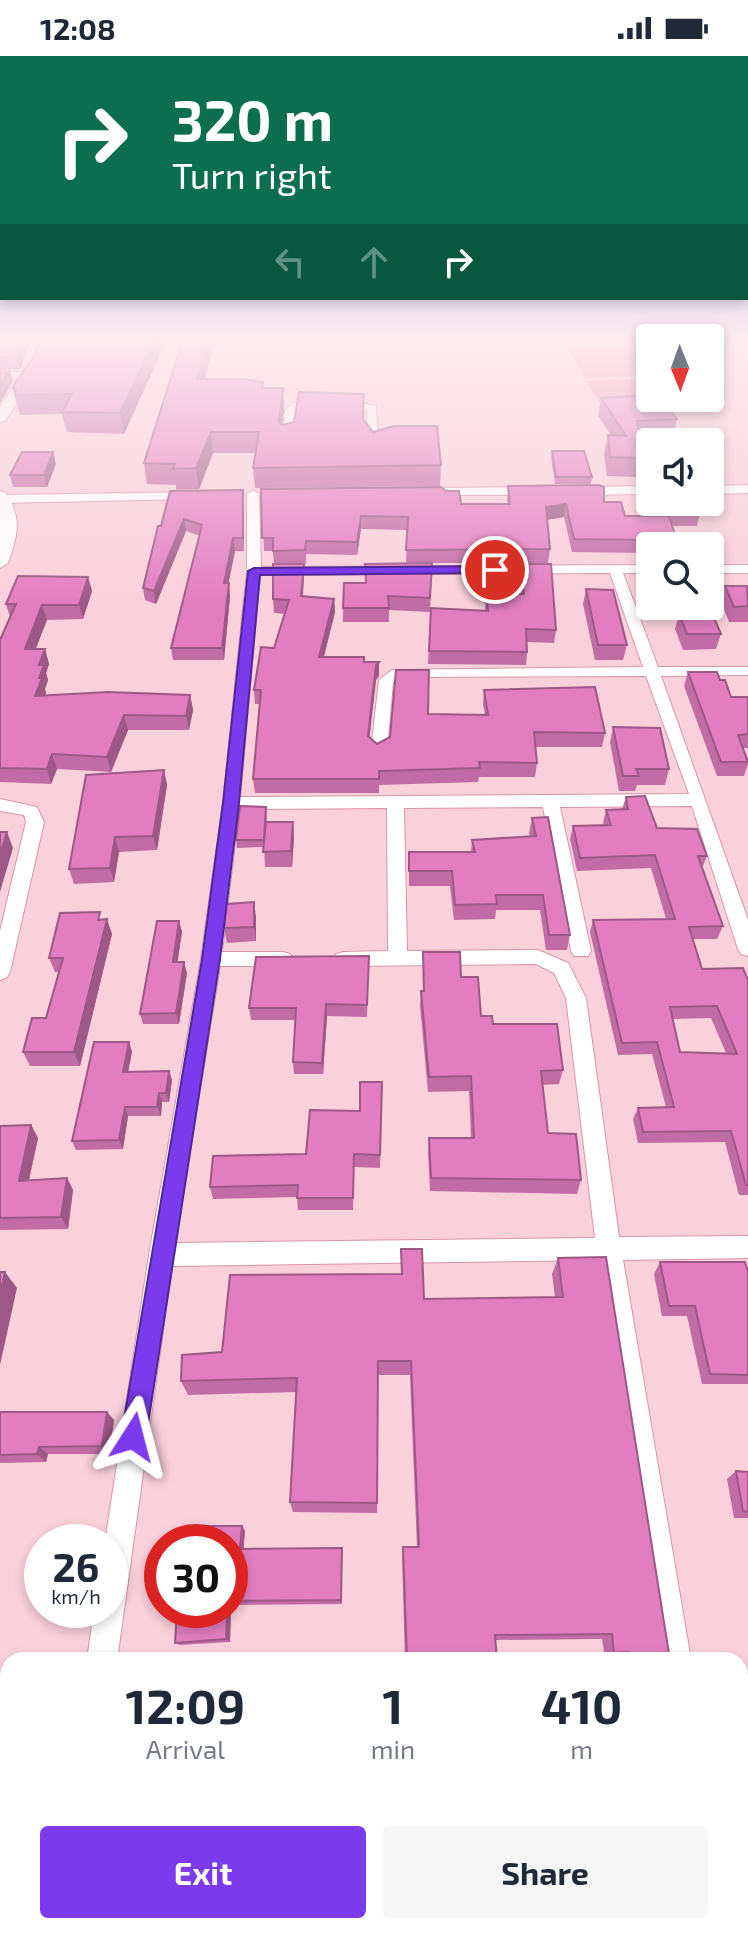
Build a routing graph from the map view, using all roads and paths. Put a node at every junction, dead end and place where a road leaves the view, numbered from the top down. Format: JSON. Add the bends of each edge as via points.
{"nodes":[{"id":1,"x":288,"y":427,"type":"edge"},
{"id":2,"x":370,"y":427,"type":"edge"},
{"id":3,"x":287,"y":440,"type":"edge"},
{"id":4,"x":399,"y":442,"type":"edge"},
{"id":5,"x":748,"y":489,"type":"edge"},
{"id":6,"x":636,"y":490,"type":"edge"},
{"id":7,"x":724,"y":490,"type":"edge"},
{"id":8,"x":539,"y":491,"type":"edge"},
{"id":9,"x":555,"y":491,"type":"edge"},
{"id":10,"x":412,"y":492,"type":"edge"},
{"id":11,"x":253,"y":494,"type":"dead end"},
{"id":12,"x":206,"y":495,"type":"edge"},
{"id":13,"x":1,"y":498,"type":"edge"},
{"id":14,"x":0,"y":563,"type":"edge"},
{"id":15,"x":615,"y":569,"type":"junction"},
{"id":16,"x":636,"y":569,"type":"edge"},
{"id":17,"x":724,"y":569,"type":"edge"},
{"id":18,"x":748,"y":569,"type":"edge"},
{"id":19,"x":254,"y":571,"type":"junction"},
{"id":20,"x":650,"y":671,"type":"junction"},
{"id":21,"x":748,"y":671,"type":"edge"},
{"id":22,"x":379,"y":751,"type":"edge"},
{"id":23,"x":699,"y":800,"type":"junction"},
{"id":24,"x":550,"y":801,"type":"junction"},
{"id":25,"x":231,"y":803,"type":"junction"},
{"id":26,"x":395,"y":803,"type":"junction"},
{"id":27,"x":0,"y":805,"type":"edge"},
{"id":28,"x":748,"y":949,"type":"edge"},
{"id":29,"x":581,"y":951,"type":"dead end"},
{"id":30,"x":211,"y":959,"type":"junction"},
{"id":31,"x":398,"y":959,"type":"junction"},
{"id":32,"x":0,"y":972,"type":"edge"},
{"id":33,"x":748,"y":1247,"type":"edge"},
{"id":34,"x":609,"y":1250,"type":"junction"},
{"id":35,"x":161,"y":1255,"type":"junction"},
{"id":36,"x":122,"y":1524,"type":"edge"},
{"id":37,"x":106,"y":1628,"type":"edge"},
{"id":38,"x":103,"y":1652,"type":"edge"},
{"id":39,"x":675,"y":1652,"type":"edge"}],
"edges":[{"from":1,"to":3,"type":"street"},
{"from":2,"to":4,"type":"street","via":[[374,445]]},
{"from":5,"to":7,"type":"street"},
{"from":6,"to":9,"type":"street"},
{"from":8,"to":10,"type":"street"},
{"from":11,"to":19,"type":"street"},
{"from":12,"to":13,"type":"street"},
{"from":13,"to":14,"type":"street","via":[[12,517]]},
{"from":15,"to":16,"type":"street"},
{"from":15,"to":19,"type":"street"},
{"from":15,"to":20,"type":"street"},
{"from":17,"to":18,"type":"street"},
{"from":19,"to":25,"type":"street"},
{"from":20,"to":21,"type":"street"},
{"from":20,"to":22,"type":"street","via":[[397,673],[386,680]]},
{"from":20,"to":23,"type":"street"},
{"from":23,"to":24,"type":"street"},
{"from":23,"to":28,"type":"street"},
{"from":24,"to":26,"type":"street"},
{"from":24,"to":29,"type":"street"},
{"from":25,"to":26,"type":"street"},
{"from":25,"to":30,"type":"street"},
{"from":26,"to":31,"type":"street"},
{"from":27,"to":32,"type":"street","via":[[31,811],[35,822]]},
{"from":30,"to":31,"type":"street"},
{"from":30,"to":35,"type":"street"},
{"from":31,"to":34,"type":"street","via":[[538,957],[561,968],[576,998]]},
{"from":33,"to":34,"type":"street"},
{"from":34,"to":35,"type":"street"},
{"from":34,"to":39,"type":"street"},
{"from":35,"to":36,"type":"street"},
{"from":37,"to":38,"type":"street"}]}
